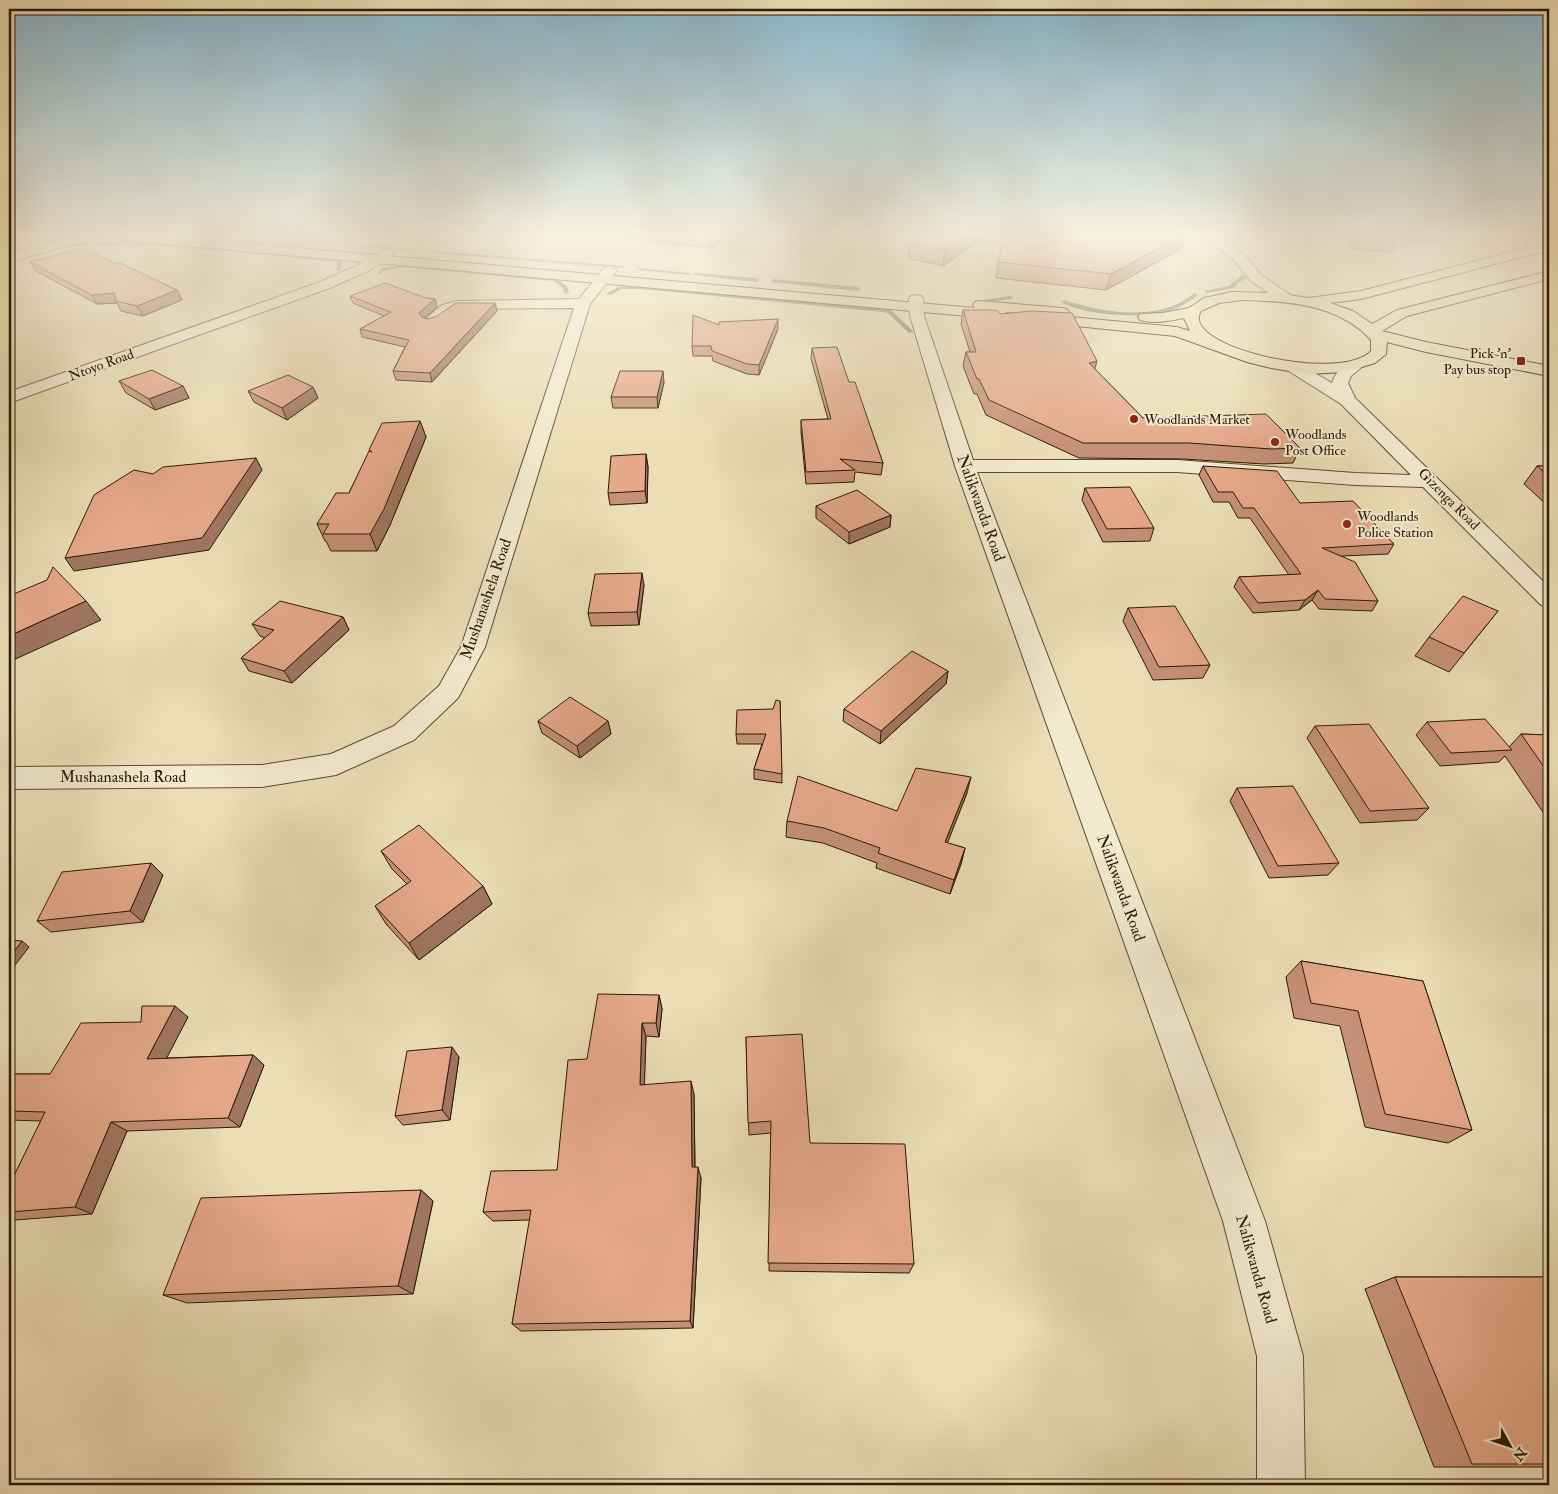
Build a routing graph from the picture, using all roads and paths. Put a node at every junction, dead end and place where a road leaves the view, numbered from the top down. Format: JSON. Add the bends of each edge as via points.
{"nodes":[{"id":1,"x":267,"y":306,"type":"edge"},
{"id":2,"x":455,"y":306,"type":"edge"},
{"id":3,"x":582,"y":306,"type":"edge"},
{"id":4,"x":916,"y":306,"type":"edge"},
{"id":5,"x":940,"y":306,"type":"edge"},
{"id":6,"x":958,"y":306,"type":"edge"},
{"id":7,"x":1200,"y":306,"type":"edge"},
{"id":8,"x":1314,"y":306,"type":"edge"},
{"id":9,"x":1427,"y":306,"type":"edge"},
{"id":10,"x":1193,"y":311,"type":"junction"},
{"id":11,"x":431,"y":321,"type":"edge"},
{"id":12,"x":1373,"y":332,"type":"junction"},
{"id":13,"x":1219,"y":347,"type":"junction"},
{"id":14,"x":1375,"y":358,"type":"junction"},
{"id":15,"x":1356,"y":365,"type":"junction"},
{"id":16,"x":1293,"y":367,"type":"junction"},
{"id":17,"x":1549,"y":370,"type":"edge"},
{"id":18,"x":1549,"y":376,"type":"edge"},
{"id":19,"x":9,"y":398,"type":"edge"},
{"id":20,"x":1347,"y":400,"type":"junction"},
{"id":21,"x":965,"y":466,"type":"junction"},
{"id":22,"x":1430,"y":481,"type":"junction"},
{"id":23,"x":1549,"y":600,"type":"edge"},
{"id":24,"x":9,"y":778,"type":"edge"},
{"id":25,"x":1281,"y":1485,"type":"edge"}],
"edges":[{"from":1,"to":19,"type":"street","name":"Ntoyo Road"},
{"from":2,"to":11,"type":"street"},
{"from":3,"to":24,"type":"street","name":"Mushanashela Road","via":[[473,647],[449,692],[404,733],[336,764],[262,776]]},
{"from":4,"to":21,"type":"street","name":"Nalikwanda Road"},
{"from":5,"to":13,"type":"main road","via":[[1177,332]]},
{"from":6,"to":10,"type":"main road","via":[[1163,318]]},
{"from":7,"to":10,"type":"main road"},
{"from":8,"to":12,"type":"main road","via":[[1350,317]]},
{"from":9,"to":12,"type":"main road","via":[[1402,312]]},
{"from":10,"to":13,"type":"main road","via":[[1192,324]]},
{"from":12,"to":14,"type":"main road","via":[[1381,346]]},
{"from":12,"to":17,"type":"main road","via":[[1456,353]]},
{"from":13,"to":16,"type":"main road","via":[[1253,359]]},
{"from":14,"to":15,"type":"main road"},
{"from":14,"to":18,"type":"main road","via":[[1425,356]]},
{"from":15,"to":16,"type":"main road"},
{"from":15,"to":20,"type":"street","via":[[1344,374],[1340,383]]},
{"from":16,"to":20,"type":"street","name":"Gizenga Road"},
{"from":20,"to":22,"type":"street","name":"Gizenga Road"},
{"from":21,"to":22,"type":"street","via":[[1177,466]]},
{"from":21,"to":25,"type":"street","name":"Nalikwanda Road","via":[[1244,1221],[1280,1356]]},
{"from":22,"to":23,"type":"street","name":"Gizenga Road"}]}
